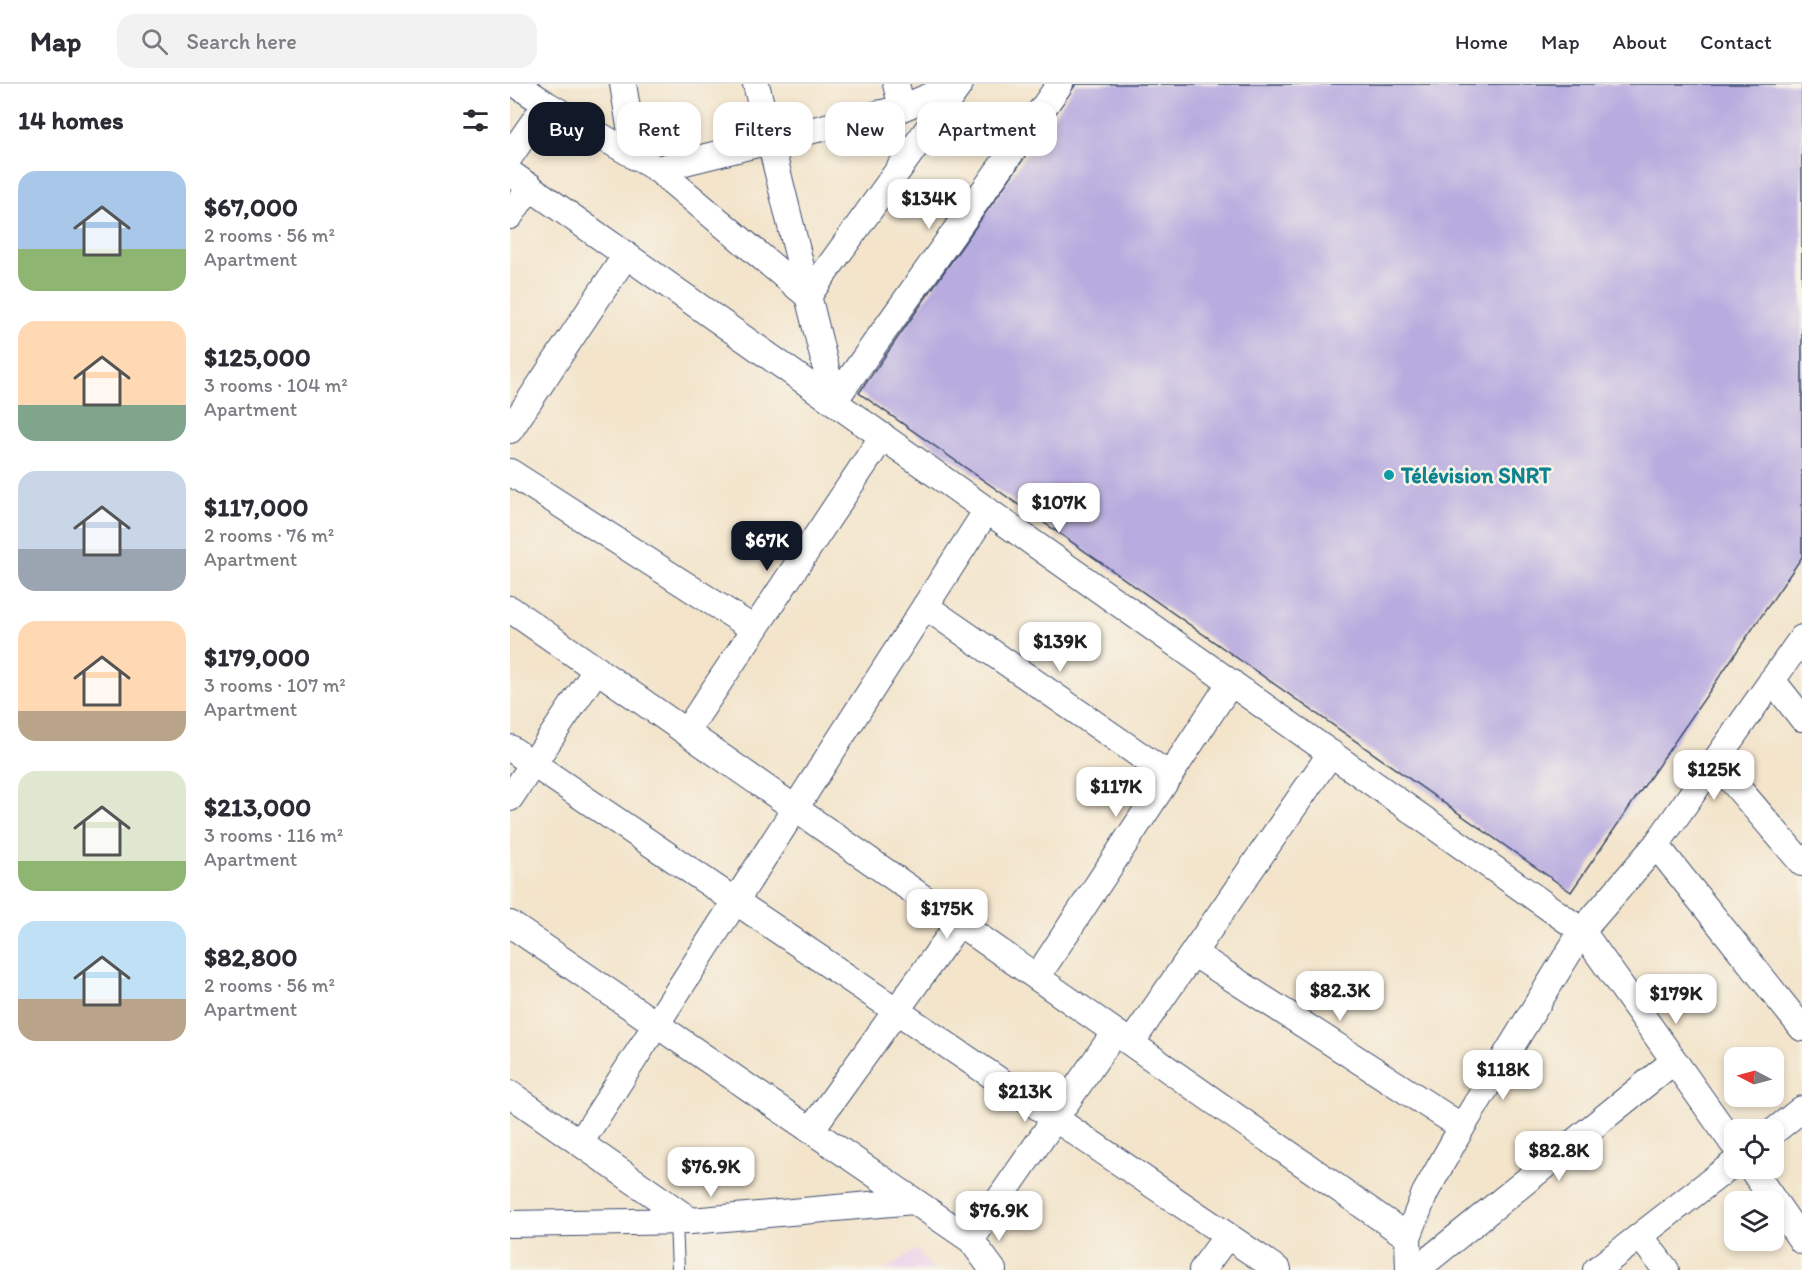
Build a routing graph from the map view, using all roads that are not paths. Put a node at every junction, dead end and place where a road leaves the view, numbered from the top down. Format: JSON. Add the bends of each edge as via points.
{"nodes":[{"id":1,"x":516,"y":84,"type":"edge"},
{"id":2,"x":623,"y":84,"type":"edge"},
{"id":3,"x":756,"y":84,"type":"edge"},
{"id":4,"x":960,"y":84,"type":"edge"},
{"id":5,"x":1059,"y":85,"type":"edge"},
{"id":6,"x":899,"y":96,"type":"edge"},
{"id":7,"x":543,"y":102,"type":"edge"},
{"id":8,"x":760,"y":102,"type":"edge"},
{"id":9,"x":813,"y":125,"type":"edge"},
{"id":10,"x":528,"y":130,"type":"edge"},
{"id":11,"x":605,"y":139,"type":"edge"},
{"id":12,"x":713,"y":151,"type":"edge"},
{"id":13,"x":510,"y":156,"type":"edge"},
{"id":14,"x":774,"y":156,"type":"edge"},
{"id":15,"x":646,"y":163,"type":"junction"},
{"id":16,"x":520,"y":180,"type":"edge"},
{"id":17,"x":510,"y":216,"type":"edge"},
{"id":18,"x":626,"y":255,"type":"junction"},
{"id":19,"x":808,"y":296,"type":"junction"},
{"id":20,"x":834,"y":401,"type":"junction"},
{"id":21,"x":510,"y":430,"type":"edge"},
{"id":22,"x":883,"y":436,"type":"junction"},
{"id":23,"x":510,"y":472,"type":"edge"},
{"id":24,"x":987,"y":510,"type":"junction"},
{"id":25,"x":925,"y":606,"type":"junction"},
{"id":26,"x":510,"y":609,"type":"edge"},
{"id":27,"x":754,"y":629,"type":"junction"},
{"id":28,"x":1802,"y":638,"type":"edge"},
{"id":29,"x":597,"y":669,"type":"junction"},
{"id":30,"x":1772,"y":680,"type":"junction"},
{"id":31,"x":1231,"y":682,"type":"junction"},
{"id":32,"x":1802,"y":718,"type":"edge"},
{"id":33,"x":686,"y":732,"type":"junction"},
{"id":34,"x":510,"y":748,"type":"edge"},
{"id":35,"x":1331,"y":753,"type":"junction"},
{"id":36,"x":1715,"y":761,"type":"junction"},
{"id":37,"x":533,"y":763,"type":"junction"},
{"id":38,"x":1170,"y":776,"type":"junction"},
{"id":39,"x":510,"y":798,"type":"edge"},
{"id":40,"x":795,"y":808,"type":"junction"},
{"id":41,"x":1656,"y":845,"type":"junction"},
{"id":42,"x":1802,"y":863,"type":"edge"},
{"id":43,"x":735,"y":901,"type":"junction"},
{"id":44,"x":959,"y":923,"type":"junction"},
{"id":45,"x":510,"y":924,"type":"edge"},
{"id":46,"x":1582,"y":931,"type":"junction"},
{"id":47,"x":1193,"y":953,"type":"junction"},
{"id":48,"x":1037,"y":977,"type":"junction"},
{"id":49,"x":896,"y":1011,"type":"junction"},
{"id":50,"x":656,"y":1024,"type":"junction"},
{"id":51,"x":1802,"y":1028,"type":"edge"},
{"id":52,"x":1123,"y":1037,"type":"junction"},
{"id":53,"x":1674,"y":1061,"type":"junction"},
{"id":54,"x":510,"y":1094,"type":"edge"},
{"id":55,"x":1802,"y":1109,"type":"edge"},
{"id":56,"x":1055,"y":1119,"type":"junction"},
{"id":57,"x":1784,"y":1123,"type":"edge"},
{"id":58,"x":1462,"y":1127,"type":"junction"},
{"id":59,"x":811,"y":1130,"type":"junction"},
{"id":60,"x":1724,"y":1131,"type":"edge"},
{"id":61,"x":580,"y":1143,"type":"junction"},
{"id":62,"x":1724,"y":1170,"type":"edge"},
{"id":63,"x":1758,"y":1179,"type":"edge"},
{"id":64,"x":914,"y":1201,"type":"junction"},
{"id":65,"x":683,"y":1221,"type":"junction"},
{"id":66,"x":510,"y":1224,"type":"edge"},
{"id":67,"x":1227,"y":1236,"type":"junction"},
{"id":68,"x":1640,"y":1236,"type":"junction"},
{"id":69,"x":1408,"y":1237,"type":"junction"},
{"id":70,"x":971,"y":1240,"type":"junction"},
{"id":71,"x":1802,"y":1242,"type":"edge"},
{"id":72,"x":678,"y":1270,"type":"edge"},
{"id":73,"x":993,"y":1270,"type":"edge"},
{"id":74,"x":998,"y":1270,"type":"edge"},
{"id":75,"x":1202,"y":1270,"type":"edge"},
{"id":76,"x":1278,"y":1270,"type":"edge"},
{"id":77,"x":1409,"y":1270,"type":"edge"},
{"id":78,"x":1416,"y":1270,"type":"edge"},
{"id":79,"x":1596,"y":1270,"type":"edge"},
{"id":80,"x":1666,"y":1270,"type":"edge"}],
"edges":[{"from":1,"to":7,"type":"street"},
{"from":2,"to":15,"type":"street"},
{"from":3,"to":8,"type":"street"},
{"from":4,"to":6,"type":"street"},
{"from":4,"to":19,"type":"street"},
{"from":5,"to":20,"type":"street"},
{"from":6,"to":9,"type":"street"},
{"from":10,"to":13,"type":"street"},
{"from":11,"to":15,"type":"street"},
{"from":12,"to":15,"type":"street"},
{"from":14,"to":19,"type":"street"},
{"from":15,"to":19,"type":"street"},
{"from":16,"to":17,"type":"street"},
{"from":16,"to":18,"type":"street"},
{"from":18,"to":20,"type":"street"},
{"from":18,"to":21,"type":"street"},
{"from":19,"to":20,"type":"street"},
{"from":20,"to":22,"type":"street"},
{"from":22,"to":24,"type":"street"},
{"from":22,"to":27,"type":"street"},
{"from":23,"to":27,"type":"street"},
{"from":24,"to":25,"type":"street"},
{"from":24,"to":31,"type":"street"},
{"from":25,"to":38,"type":"street"},
{"from":25,"to":40,"type":"street"},
{"from":26,"to":29,"type":"street"},
{"from":27,"to":33,"type":"street"},
{"from":28,"to":30,"type":"street"},
{"from":29,"to":33,"type":"street"},
{"from":29,"to":37,"type":"street"},
{"from":30,"to":32,"type":"street"},
{"from":30,"to":36,"type":"street"},
{"from":31,"to":35,"type":"street"},
{"from":31,"to":38,"type":"street"},
{"from":33,"to":40,"type":"street"},
{"from":34,"to":37,"type":"street"},
{"from":35,"to":46,"type":"street"},
{"from":35,"to":47,"type":"street"},
{"from":36,"to":41,"type":"street"},
{"from":36,"to":42,"type":"street"},
{"from":37,"to":39,"type":"street"},
{"from":37,"to":43,"type":"street"},
{"from":38,"to":48,"type":"street"},
{"from":40,"to":43,"type":"street"},
{"from":40,"to":44,"type":"street"},
{"from":41,"to":46,"type":"street"},
{"from":41,"to":51,"type":"street"},
{"from":43,"to":49,"type":"street"},
{"from":43,"to":50,"type":"street"},
{"from":44,"to":48,"type":"street"},
{"from":44,"to":49,"type":"street"},
{"from":45,"to":50,"type":"street"},
{"from":46,"to":53,"type":"street"},
{"from":46,"to":58,"type":"street"},
{"from":47,"to":52,"type":"street"},
{"from":47,"to":58,"type":"street"},
{"from":48,"to":52,"type":"street"},
{"from":49,"to":56,"type":"street"},
{"from":49,"to":59,"type":"street"},
{"from":50,"to":59,"type":"street"},
{"from":50,"to":61,"type":"street"},
{"from":52,"to":56,"type":"street"},
{"from":52,"to":69,"type":"street"},
{"from":53,"to":60,"type":"street"},
{"from":53,"to":78,"type":"street"},
{"from":54,"to":61,"type":"street"},
{"from":55,"to":57,"type":"street"},
{"from":56,"to":67,"type":"street"},
{"from":56,"to":70,"type":"street"},
{"from":58,"to":69,"type":"street","via":[[1425,1193]]},
{"from":59,"to":64,"type":"street"},
{"from":61,"to":65,"type":"street"},
{"from":62,"to":68,"type":"street"},
{"from":63,"to":71,"type":"street"},
{"from":64,"to":65,"type":"street"},
{"from":64,"to":70,"type":"street"},
{"from":65,"to":66,"type":"street"},
{"from":65,"to":72,"type":"lane"},
{"from":67,"to":75,"type":"street"},
{"from":67,"to":76,"type":"street"},
{"from":68,"to":79,"type":"street"},
{"from":68,"to":80,"type":"street"},
{"from":69,"to":77,"type":"street"},
{"from":70,"to":73,"type":"street"},
{"from":73,"to":74,"type":"street"}]}
